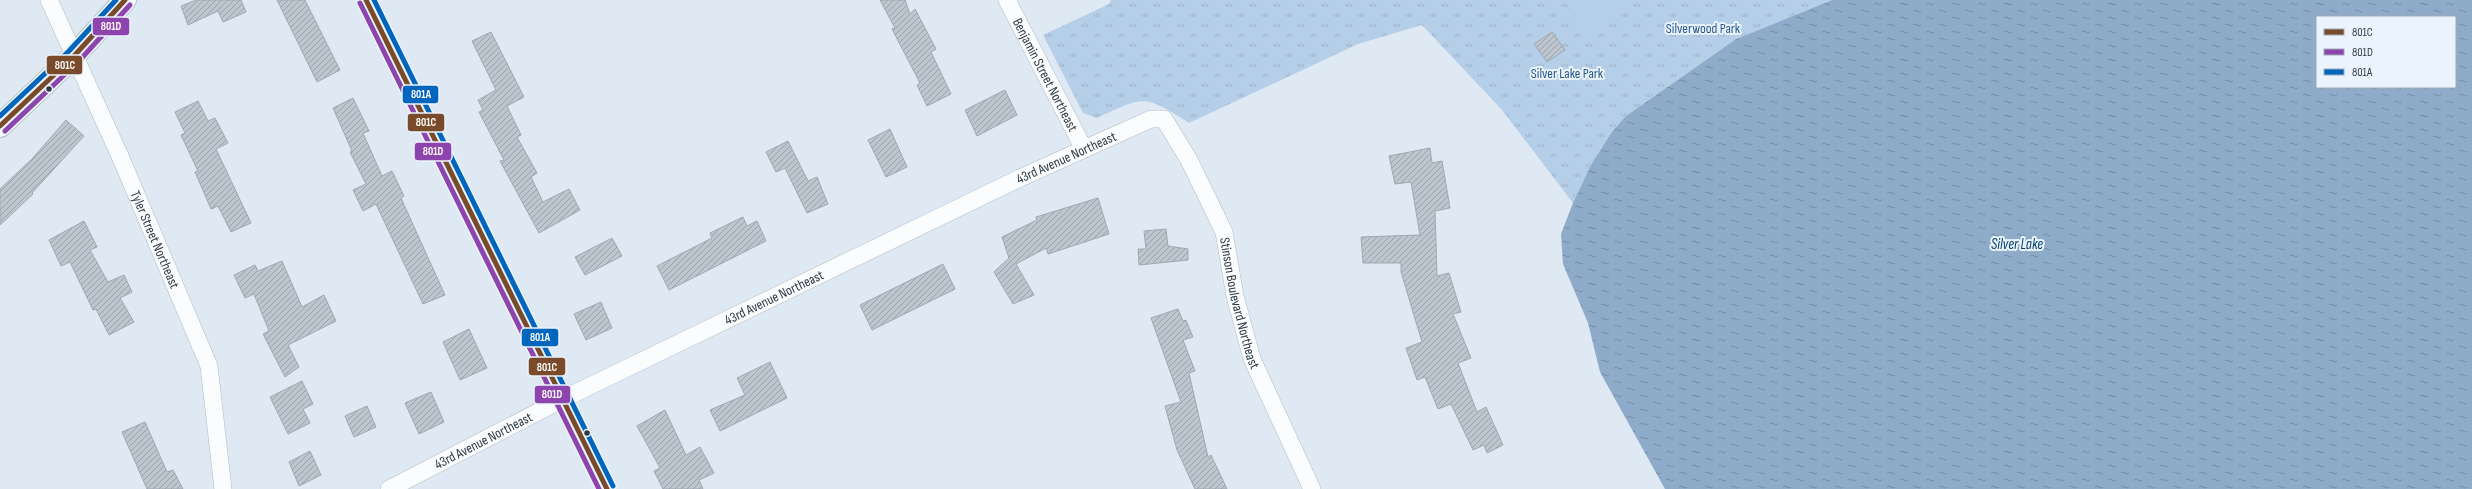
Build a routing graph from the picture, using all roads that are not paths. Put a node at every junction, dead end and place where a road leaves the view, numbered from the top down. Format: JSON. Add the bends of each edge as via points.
{"nodes":[{"id":1,"x":49,"y":0,"type":"edge"},
{"id":2,"x":124,"y":0,"type":"edge"},
{"id":3,"x":366,"y":0,"type":"edge"},
{"id":4,"x":1008,"y":0,"type":"edge"},
{"id":5,"x":74,"y":56,"type":"junction"},
{"id":6,"x":1164,"y":119,"type":"joint"},
{"id":7,"x":0,"y":126,"type":"edge"},
{"id":8,"x":1084,"y":149,"type":"junction"},
{"id":9,"x":563,"y":399,"type":"junction"},
{"id":10,"x":598,"y":471,"type":"junction"},
{"id":11,"x":223,"y":489,"type":"edge"},
{"id":12,"x":389,"y":489,"type":"edge"},
{"id":13,"x":597,"y":489,"type":"edge"},
{"id":14,"x":607,"y":489,"type":"edge"},
{"id":15,"x":1312,"y":489,"type":"edge"}],
"edges":[{"from":1,"to":5,"type":"street","name":"Tyler Street Northeast"},
{"from":2,"to":5,"type":"street"},
{"from":3,"to":9,"type":"street"},
{"from":4,"to":8,"type":"street","name":"Benjamin Street Northeast"},
{"from":5,"to":7,"type":"street"},
{"from":5,"to":11,"type":"street","name":"Tyler Street Northeast","via":[[120,156],[209,366]]},
{"from":6,"to":8,"type":"street","name":"43rd Avenue Northeast","via":[[1151,119]]},
{"from":6,"to":15,"type":"street","name":"Stinson Boulevard Northeast","via":[[1189,160],[1224,232],[1235,296],[1252,359]]},
{"from":8,"to":9,"type":"street","name":"43rd Avenue Northeast","via":[[1012,181]]},
{"from":9,"to":10,"type":"street"},
{"from":9,"to":12,"type":"street","name":"43rd Avenue Northeast"},
{"from":10,"to":13,"type":"street"},
{"from":10,"to":14,"type":"street"}]}
